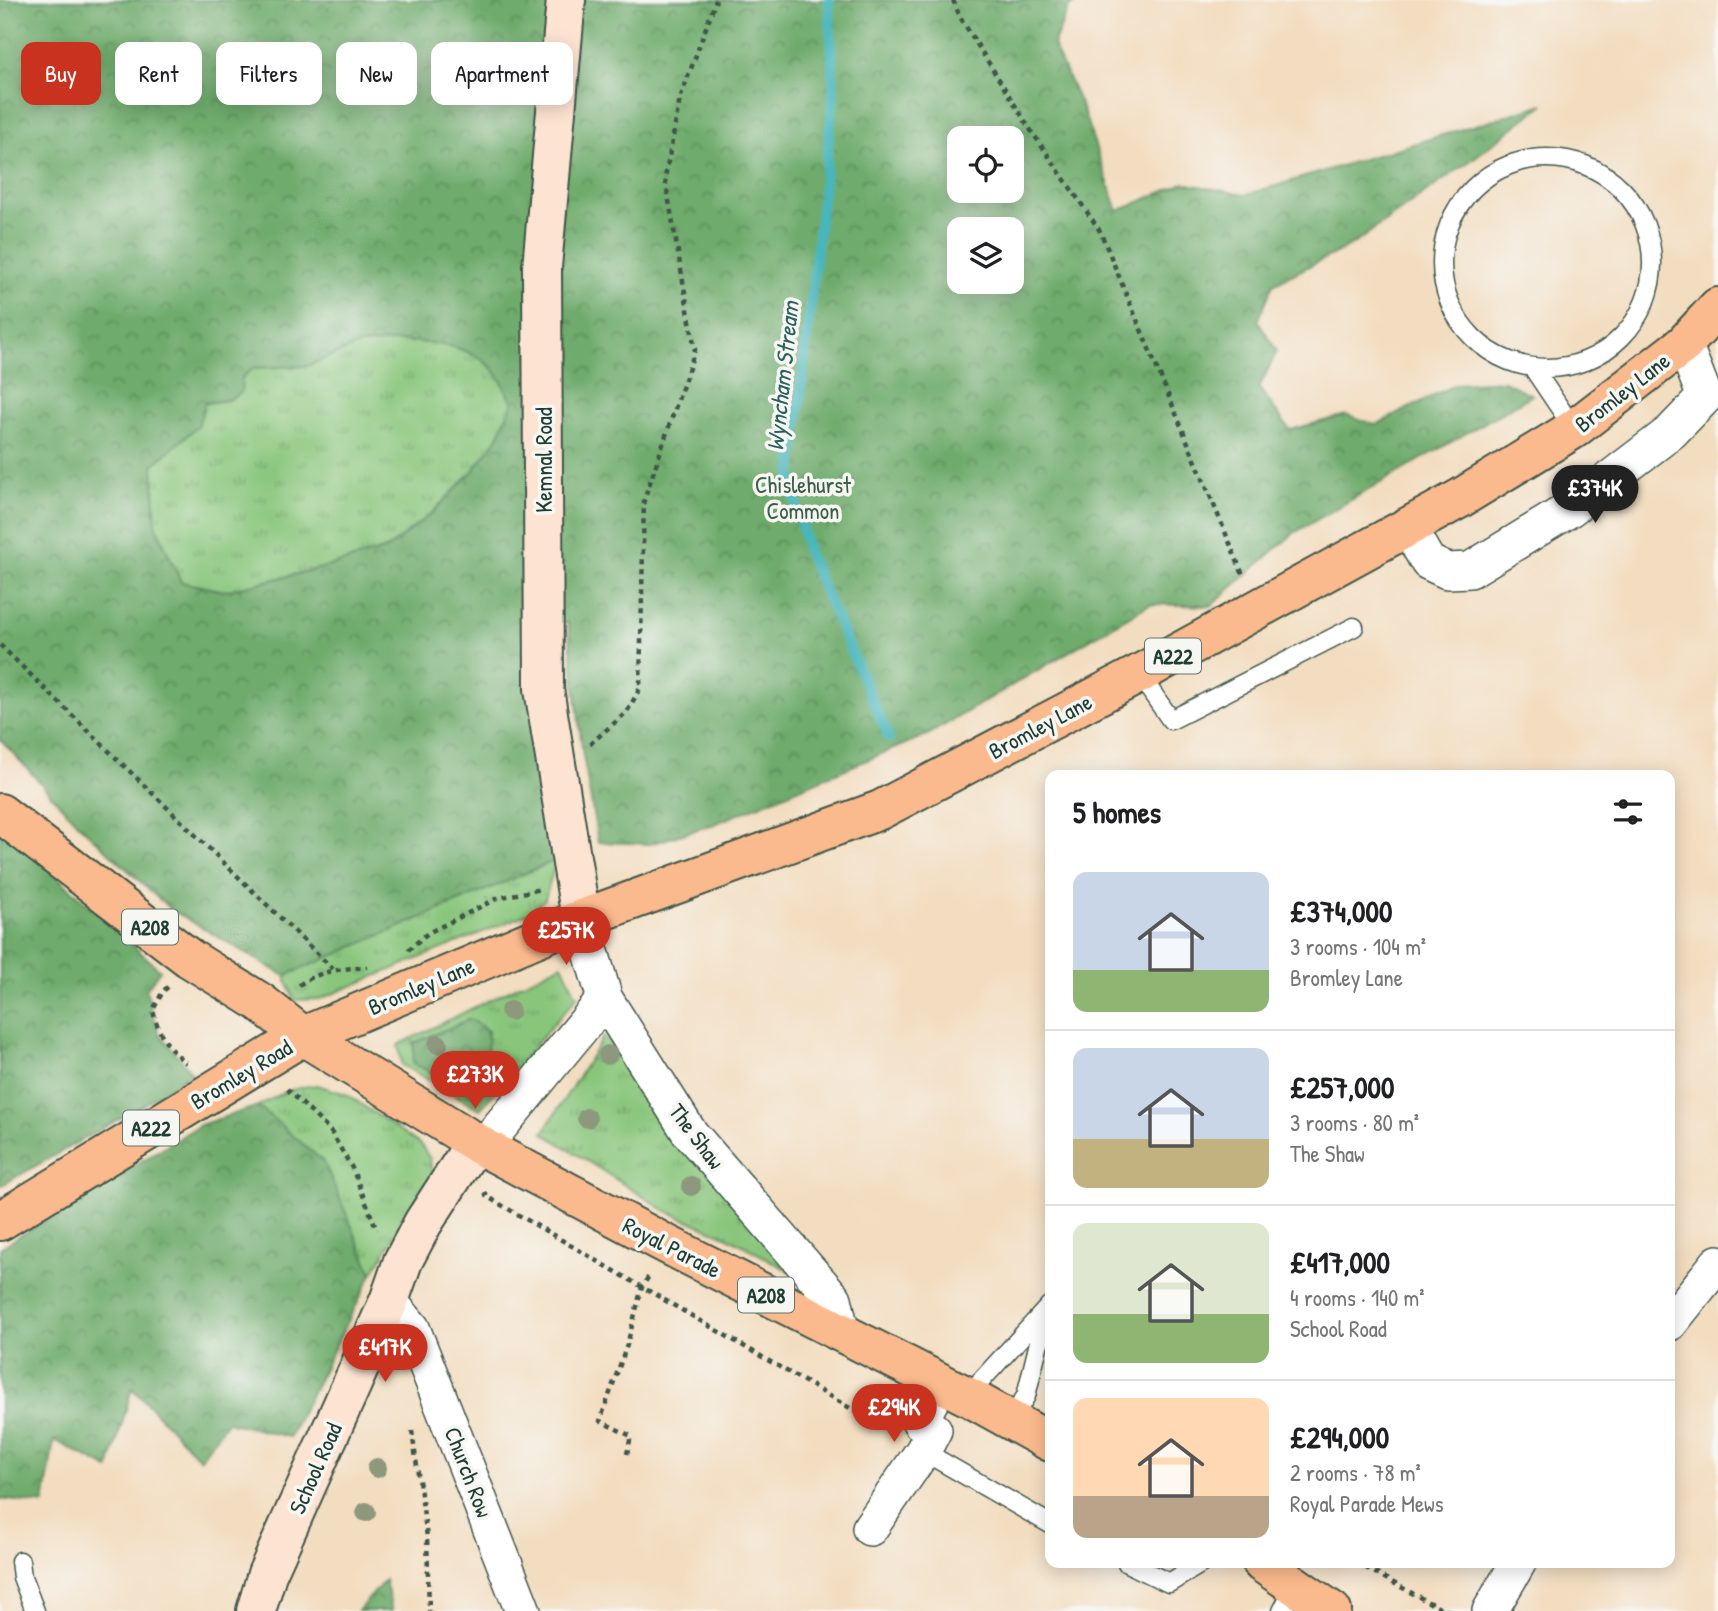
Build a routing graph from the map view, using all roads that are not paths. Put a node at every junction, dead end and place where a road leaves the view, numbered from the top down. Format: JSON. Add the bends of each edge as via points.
{"nodes":[{"id":1,"x":566,"y":0,"type":"edge"},
{"id":2,"x":1718,"y":307,"type":"edge"},
{"id":3,"x":1684,"y":344,"type":"junction"},
{"id":4,"x":1533,"y":368,"type":"junction"},
{"id":5,"x":1574,"y":429,"type":"junction"},
{"id":6,"x":1408,"y":527,"type":"junction"},
{"id":7,"x":1354,"y":627,"type":"dead end"},
{"id":8,"x":1139,"y":674,"type":"junction"},
{"id":9,"x":0,"y":813,"type":"edge"},
{"id":10,"x":578,"y":900,"type":"junction"},
{"id":11,"x":605,"y":999,"type":"junction"},
{"id":12,"x":303,"y":1036,"type":"junction"},
{"id":13,"x":479,"y":1144,"type":"junction"},
{"id":14,"x":0,"y":1221,"type":"edge"},
{"id":15,"x":1718,"y":1263,"type":"edge"},
{"id":16,"x":389,"y":1301,"type":"junction"},
{"id":17,"x":1045,"y":1309,"type":"edge"},
{"id":18,"x":1675,"y":1317,"type":"edge"},
{"id":19,"x":1045,"y":1333,"type":"edge"},
{"id":20,"x":842,"y":1334,"type":"junction"},
{"id":21,"x":954,"y":1390,"type":"junction"},
{"id":22,"x":1011,"y":1420,"type":"junction"},
{"id":23,"x":1045,"y":1439,"type":"edge"},
{"id":24,"x":923,"y":1451,"type":"junction"},
{"id":25,"x":1045,"y":1521,"type":"edge"},
{"id":26,"x":870,"y":1528,"type":"dead end"},
{"id":27,"x":20,"y":1561,"type":"dead end"},
{"id":28,"x":1138,"y":1568,"type":"edge"},
{"id":29,"x":1194,"y":1568,"type":"edge"},
{"id":30,"x":1266,"y":1568,"type":"edge"},
{"id":31,"x":1515,"y":1568,"type":"edge"},
{"id":32,"x":1289,"y":1599,"type":"edge"},
{"id":33,"x":35,"y":1611,"type":"edge"},
{"id":34,"x":256,"y":1611,"type":"edge"},
{"id":35,"x":523,"y":1611,"type":"edge"},
{"id":36,"x":1332,"y":1611,"type":"edge"},
{"id":37,"x":1490,"y":1611,"type":"edge"}],
"edges":[{"from":1,"to":10,"type":"street","name":"Kemnal Road","via":[[542,267],[544,689]]},
{"from":2,"to":3,"type":"main road","name":"Bromley Lane","number":"A222"},
{"from":3,"to":5,"type":"main road","name":"Bromley Lane","number":"A222"},
{"from":3,"to":6,"type":"street","via":[[1705,397],[1671,432],[1570,509],[1470,570],[1447,571],[1428,562]]},
{"from":4,"to":4,"type":"lane","via":[[1567,367],[1599,355],[1626,334],[1644,306],[1652,273],[1650,239],[1637,208],[1615,182],[1586,165],[1551,158],[1515,162],[1483,178],[1459,205],[1444,237],[1441,272],[1450,307],[1471,337],[1499,358]]},
{"from":4,"to":5,"type":"lane"},
{"from":5,"to":6,"type":"main road","name":"Bromley Lane","number":"A222"},
{"from":6,"to":8,"type":"main road","name":"Bromley Lane","number":"A222"},
{"from":7,"to":8,"type":"lane","via":[[1171,720]]},
{"from":8,"to":10,"type":"main road","name":"Bromley Lane","number":"A222","via":[[880,810]]},
{"from":9,"to":12,"type":"main road","number":"A208","via":[[189,958],[260,1002]]},
{"from":10,"to":11,"type":"street","name":"The Shaw"},
{"from":10,"to":12,"type":"main road","name":"Bromley Lane","number":"A222"},
{"from":11,"to":13,"type":"street"},
{"from":11,"to":20,"type":"street","name":"The Shaw","via":[[689,1132],[834,1299]]},
{"from":12,"to":13,"type":"main road","name":"Royal Parade","number":"A208"},
{"from":12,"to":14,"type":"main road","name":"Bromley Road","number":"A222"},
{"from":13,"to":16,"type":"street","name":"School Road","via":[[423,1223],[402,1261]]},
{"from":13,"to":20,"type":"main road","name":"Royal Parade","number":"A208"},
{"from":15,"to":18,"type":"street"},
{"from":16,"to":34,"type":"street","name":"School Road","via":[[267,1574]]},
{"from":16,"to":35,"type":"street","name":"Church Row","via":[[412,1328]]},
{"from":17,"to":21,"type":"lane"},
{"from":19,"to":22,"type":"lane","via":[[1038,1342],[1026,1396]]},
{"from":20,"to":21,"type":"main road","name":"Royal Parade","number":"A208"},
{"from":21,"to":22,"type":"main road","name":"Royal Parade","number":"A208"},
{"from":21,"to":24,"type":"street","via":[[920,1422],[934,1430]]},
{"from":22,"to":23,"type":"main road","name":"Royal Parade","number":"A208"},
{"from":24,"to":25,"type":"lane"},
{"from":24,"to":26,"type":"street"},
{"from":27,"to":33,"type":"lane"},
{"from":28,"to":29,"type":"lane","via":[[1169,1583]]},
{"from":30,"to":32,"type":"main road"},
{"from":31,"to":37,"type":"street"},
{"from":32,"to":36,"type":"main road"}]}
